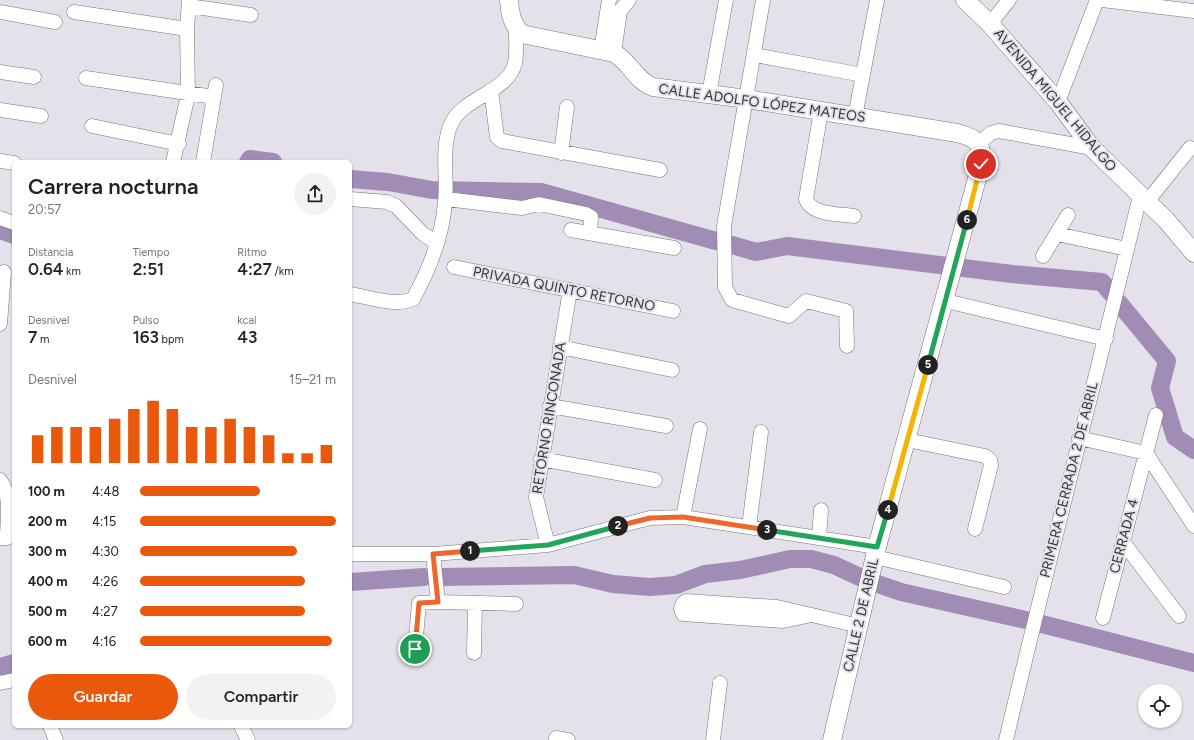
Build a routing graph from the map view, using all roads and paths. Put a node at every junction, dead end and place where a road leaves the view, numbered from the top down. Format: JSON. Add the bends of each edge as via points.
{"nodes":[{"id":1,"x":510,"y":0,"type":"edge"},
{"id":2,"x":609,"y":0,"type":"edge"},
{"id":3,"x":629,"y":0,"type":"edge"},
{"id":4,"x":726,"y":0,"type":"edge"},
{"id":5,"x":763,"y":0,"type":"edge"},
{"id":6,"x":877,"y":0,"type":"edge"},
{"id":7,"x":965,"y":0,"type":"edge"},
{"id":8,"x":1009,"y":0,"type":"edge"},
{"id":9,"x":1097,"y":0,"type":"edge"},
{"id":10,"x":1102,"y":0,"type":"edge"},
{"id":11,"x":189,"y":3,"type":"edge"},
{"id":12,"x":1194,"y":11,"type":"edge"},
{"id":13,"x":0,"y":12,"type":"edge"},
{"id":14,"x":74,"y":12,"type":"dead end"},
{"id":15,"x":251,"y":15,"type":"dead end"},
{"id":16,"x":55,"y":22,"type":"dead end"},
{"id":17,"x":990,"y":24,"type":"junction"},
{"id":18,"x":187,"y":30,"type":"junction"},
{"id":19,"x":516,"y":30,"type":"junction"},
{"id":20,"x":608,"y":52,"type":"junction"},
{"id":21,"x":754,"y":56,"type":"junction"},
{"id":22,"x":0,"y":72,"type":"edge"},
{"id":23,"x":863,"y":75,"type":"junction"},
{"id":24,"x":34,"y":77,"type":"dead end"},
{"id":25,"x":86,"y":78,"type":"dead end"},
{"id":26,"x":491,"y":90,"type":"junction"},
{"id":27,"x":710,"y":94,"type":"junction"},
{"id":28,"x":188,"y":95,"type":"junction"},
{"id":29,"x":747,"y":99,"type":"junction"},
{"id":30,"x":1058,"y":102,"type":"junction"},
{"id":31,"x":567,"y":108,"type":"dead end"},
{"id":32,"x":0,"y":110,"type":"edge"},
{"id":33,"x":821,"y":111,"type":"junction"},
{"id":34,"x":41,"y":116,"type":"dead end"},
{"id":35,"x":855,"y":117,"type":"junction"},
{"id":36,"x":92,"y":126,"type":"dead end"},
{"id":37,"x":178,"y":144,"type":"junction"},
{"id":38,"x":980,"y":144,"type":"junction"},
{"id":39,"x":1092,"y":148,"type":"junction"},
{"id":40,"x":1190,"y":148,"type":"dead end"},
{"id":41,"x":561,"y":153,"type":"junction"},
{"id":42,"x":174,"y":160,"type":"edge"},
{"id":43,"x":203,"y":160,"type":"edge"},
{"id":44,"x":0,"y":161,"type":"edge"},
{"id":45,"x":12,"y":163,"type":"edge"},
{"id":46,"x":660,"y":170,"type":"dead end"},
{"id":47,"x":352,"y":199,"type":"edge"},
{"id":48,"x":1143,"y":199,"type":"junction"},
{"id":49,"x":446,"y":200,"type":"junction"},
{"id":50,"x":1068,"y":215,"type":"dead end"},
{"id":51,"x":854,"y":216,"type":"dead end"},
{"id":52,"x":0,"y":218,"type":"edge"},
{"id":53,"x":12,"y":222,"type":"edge"},
{"id":54,"x":571,"y":230,"type":"dead end"},
{"id":55,"x":590,"y":233,"type":"junction"},
{"id":56,"x":1057,"y":234,"type":"junction"},
{"id":57,"x":437,"y":243,"type":"junction"},
{"id":58,"x":1192,"y":247,"type":"edge"},
{"id":59,"x":674,"y":248,"type":"dead end"},
{"id":60,"x":1127,"y":249,"type":"junction"},
{"id":61,"x":1043,"y":256,"type":"dead end"},
{"id":62,"x":454,"y":267,"type":"dead end"},
{"id":63,"x":4,"y":272,"type":"dead end"},
{"id":64,"x":570,"y":290,"type":"junction"},
{"id":65,"x":352,"y":294,"type":"edge"},
{"id":66,"x":946,"y":301,"type":"junction"},
{"id":67,"x":673,"y":311,"type":"dead end"},
{"id":68,"x":0,"y":324,"type":"edge"},
{"id":69,"x":1106,"y":340,"type":"junction"},
{"id":70,"x":847,"y":346,"type":"dead end"},
{"id":71,"x":560,"y":347,"type":"junction"},
{"id":72,"x":672,"y":370,"type":"dead end"},
{"id":73,"x":550,"y":406,"type":"junction"},
{"id":74,"x":1156,"y":415,"type":"dead end"},
{"id":75,"x":666,"y":426,"type":"dead end"},
{"id":76,"x":700,"y":429,"type":"dead end"},
{"id":77,"x":761,"y":432,"type":"dead end"},
{"id":78,"x":1079,"y":438,"type":"junction"},
{"id":79,"x":907,"y":440,"type":"junction"},
{"id":80,"x":1146,"y":453,"type":"junction"},
{"id":81,"x":541,"y":459,"type":"junction"},
{"id":82,"x":0,"y":480,"type":"edge"},
{"id":83,"x":655,"y":480,"type":"dead end"},
{"id":84,"x":821,"y":510,"type":"dead end"},
{"id":85,"x":683,"y":517,"type":"junction"},
{"id":86,"x":1194,"y":526,"type":"edge"},
{"id":87,"x":749,"y":527,"type":"junction"},
{"id":88,"x":975,"y":529,"type":"dead end"},
{"id":89,"x":819,"y":538,"type":"junction"},
{"id":90,"x":5,"y":540,"type":"edge"},
{"id":91,"x":1123,"y":542,"type":"junction"},
{"id":92,"x":548,"y":545,"type":"junction"},
{"id":93,"x":876,"y":552,"type":"junction"},
{"id":94,"x":352,"y":554,"type":"edge"},
{"id":95,"x":433,"y":554,"type":"junction"},
{"id":96,"x":1004,"y":587,"type":"dead end"},
{"id":97,"x":438,"y":602,"type":"junction"},
{"id":98,"x":475,"y":603,"type":"junction"},
{"id":99,"x":516,"y":604,"type":"dead end"},
{"id":100,"x":812,"y":615,"type":"junction"},
{"id":101,"x":1179,"y":616,"type":"dead end"},
{"id":102,"x":1103,"y":618,"type":"dead end"},
{"id":103,"x":859,"y":626,"type":"junction"},
{"id":104,"x":415,"y":649,"type":"dead end"},
{"id":105,"x":474,"y":653,"type":"dead end"},
{"id":106,"x":12,"y":680,"type":"edge"},
{"id":107,"x":0,"y":683,"type":"edge"},
{"id":108,"x":720,"y":683,"type":"dead end"},
{"id":109,"x":51,"y":728,"type":"edge"},
{"id":110,"x":242,"y":728,"type":"edge"},
{"id":111,"x":56,"y":740,"type":"edge"},
{"id":112,"x":248,"y":740,"type":"edge"},
{"id":113,"x":713,"y":740,"type":"edge"},
{"id":114,"x":832,"y":740,"type":"edge"},
{"id":115,"x":1006,"y":740,"type":"edge"}],
"edges":[{"from":1,"to":19,"type":"main road","via":[[510,12]]},
{"from":2,"to":20,"type":"street"},
{"from":3,"to":20,"type":"street","via":[[620,11]]},
{"from":4,"to":27,"type":"street"},
{"from":5,"to":21,"type":"street"},
{"from":6,"to":23,"type":"street"},
{"from":7,"to":17,"type":"main road","name":"AVENIDA MIGUEL HIDALGO"},
{"from":8,"to":17,"type":"street"},
{"from":9,"to":30,"type":"street"},
{"from":10,"to":12,"type":"street"},
{"from":11,"to":15,"type":"street"},
{"from":11,"to":18,"type":"street"},
{"from":13,"to":16,"type":"street"},
{"from":14,"to":18,"type":"street"},
{"from":17,"to":30,"type":"main road","name":"AVENIDA MIGUEL HIDALGO"},
{"from":18,"to":28,"type":"street"},
{"from":19,"to":20,"type":"main road","name":"CALLE ADOLFO LÓPEZ MATEOS","via":[[530,37]]},
{"from":19,"to":26,"type":"street","via":[[514,64],[507,79]]},
{"from":20,"to":27,"type":"main road","name":"CALLE ADOLFO LÓPEZ MATEOS","via":[[627,62],[646,84],[653,87]]},
{"from":21,"to":23,"type":"street"},
{"from":21,"to":29,"type":"street"},
{"from":22,"to":24,"type":"street"},
{"from":23,"to":35,"type":"street"},
{"from":25,"to":28,"type":"street"},
{"from":26,"to":41,"type":"street","via":[[497,138]]},
{"from":26,"to":49,"type":"street","via":[[462,108],[452,122],[447,138],[444,181]]},
{"from":27,"to":29,"type":"main road","name":"CALLE ADOLFO LÓPEZ MATEOS"},
{"from":28,"to":37,"type":"street"},
{"from":28,"to":43,"type":"street","via":[[215,91]]},
{"from":29,"to":33,"type":"main road","name":"CALLE ADOLFO LÓPEZ MATEOS"},
{"from":29,"to":70,"type":"street","via":[[724,226],[725,287],[729,297],[789,316],[806,302],[846,312]]},
{"from":30,"to":39,"type":"main road","name":"AVENIDA MIGUEL HIDALGO"},
{"from":31,"to":41,"type":"street"},
{"from":32,"to":34,"type":"street"},
{"from":33,"to":35,"type":"main road","name":"CALLE ADOLFO LÓPEZ MATEOS"},
{"from":33,"to":51,"type":"street","via":[[806,199],[814,209]]},
{"from":35,"to":38,"type":"main road","name":"CALLE ADOLFO LÓPEZ MATEOS","via":[[957,133],[969,136]]},
{"from":36,"to":37,"type":"street"},
{"from":37,"to":42,"type":"street"},
{"from":38,"to":39,"type":"street","via":[[992,133],[999,131]]},
{"from":38,"to":66,"type":"main road","name":"CALLE 2 DE ABRIL","via":[[981,164]]},
{"from":39,"to":48,"type":"main road","name":"AVENIDA MIGUEL HIDALGO"},
{"from":40,"to":48,"type":"street"},
{"from":41,"to":46,"type":"street"},
{"from":44,"to":45,"type":"street"},
{"from":47,"to":57,"type":"street","via":[[387,202],[396,206],[423,234]]},
{"from":48,"to":58,"type":"main road","name":"AVENIDA MIGUEL HIDALGO"},
{"from":48,"to":60,"type":"street","name":"PRIMERA CERRADA 2 DE ABRIL"},
{"from":49,"to":55,"type":"street","via":[[522,208],[539,204],[586,214],[591,217]]},
{"from":49,"to":57,"type":"street"},
{"from":50,"to":56,"type":"street"},
{"from":52,"to":53,"type":"street"},
{"from":54,"to":55,"type":"street"},
{"from":55,"to":59,"type":"street"},
{"from":56,"to":60,"type":"street"},
{"from":56,"to":61,"type":"street"},
{"from":57,"to":65,"type":"street","via":[[413,299],[396,302]]},
{"from":60,"to":69,"type":"street","name":"PRIMERA CERRADA 2 DE ABRIL"},
{"from":62,"to":64,"type":"street","name":"PRIVADA QUINTO RETORNO"},
{"from":63,"to":68,"type":"street"},
{"from":64,"to":67,"type":"street","name":"PRIVADA QUINTO RETORNO"},
{"from":64,"to":71,"type":"street","name":"RETORNO RINCONADA"},
{"from":66,"to":69,"type":"street"},
{"from":66,"to":79,"type":"main road","name":"CALLE 2 DE ABRIL"},
{"from":69,"to":78,"type":"street","name":"PRIMERA CERRADA 2 DE ABRIL"},
{"from":71,"to":72,"type":"street"},
{"from":71,"to":73,"type":"street","name":"RETORNO RINCONADA"},
{"from":73,"to":75,"type":"street"},
{"from":73,"to":81,"type":"street","name":"RETORNO RINCONADA"},
{"from":74,"to":80,"type":"street","name":"CERRADA 4"},
{"from":76,"to":85,"type":"street"},
{"from":77,"to":87,"type":"street"},
{"from":78,"to":80,"type":"street"},
{"from":78,"to":115,"type":"street","name":"PRIMERA CERRADA 2 DE ABRIL"},
{"from":79,"to":88,"type":"street","via":[[984,456],[990,460],[991,465]]},
{"from":79,"to":93,"type":"main road","name":"CALLE 2 DE ABRIL"},
{"from":80,"to":86,"type":"street"},
{"from":80,"to":91,"type":"street","name":"CERRADA 4"},
{"from":81,"to":83,"type":"street"},
{"from":81,"to":92,"type":"street","name":"RETORNO RINCONADA","via":[[536,502]]},
{"from":82,"to":90,"type":"street","via":[[7,495]]},
{"from":84,"to":89,"type":"street"},
{"from":85,"to":87,"type":"street"},
{"from":85,"to":92,"type":"street","via":[[650,518]]},
{"from":87,"to":89,"type":"street"},
{"from":89,"to":93,"type":"street"},
{"from":91,"to":101,"type":"street"},
{"from":91,"to":102,"type":"street","name":"CERRADA 4"},
{"from":92,"to":95,"type":"street"},
{"from":93,"to":96,"type":"street"},
{"from":93,"to":103,"type":"main road","name":"CALLE 2 DE ABRIL"},
{"from":94,"to":95,"type":"street"},
{"from":95,"to":97,"type":"street"},
{"from":97,"to":98,"type":"street"},
{"from":97,"to":104,"type":"street","via":[[419,603]]},
{"from":98,"to":99,"type":"street"},
{"from":98,"to":105,"type":"street"},
{"from":100,"to":100,"type":"street","via":[[777,607],[686,602],[681,609],[683,614],[783,621]]},
{"from":100,"to":103,"type":"street"},
{"from":103,"to":114,"type":"main road","name":"CALLE 2 DE ABRIL"},
{"from":106,"to":107,"type":"street"},
{"from":108,"to":113,"type":"street"},
{"from":109,"to":111,"type":"street"},
{"from":110,"to":112,"type":"street"}]}
